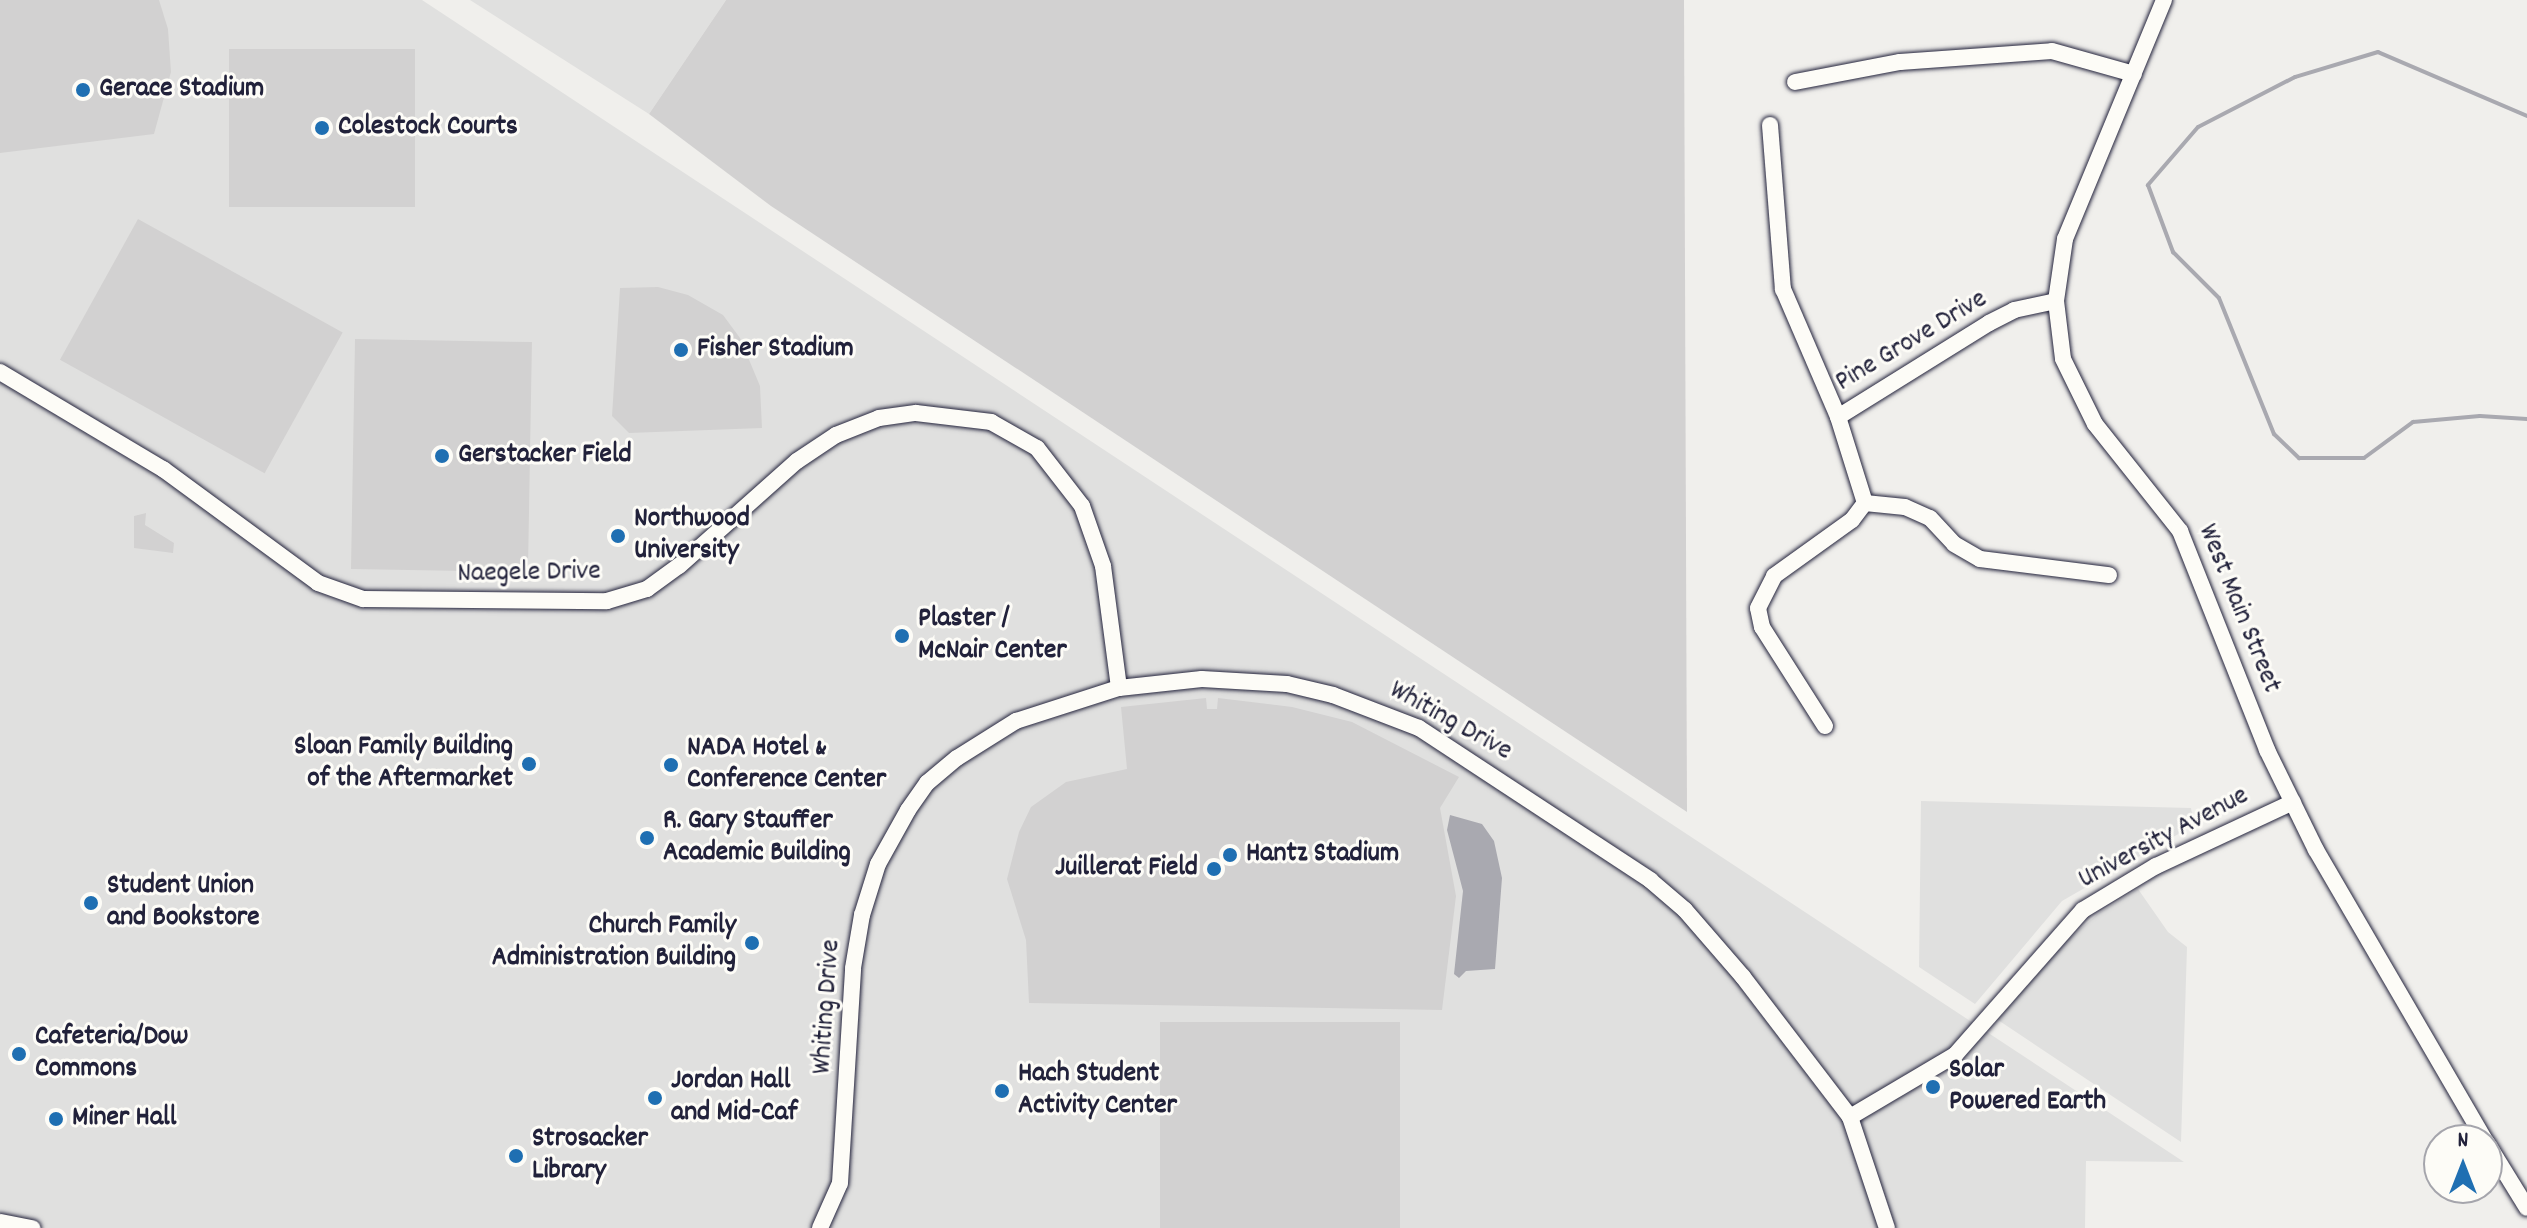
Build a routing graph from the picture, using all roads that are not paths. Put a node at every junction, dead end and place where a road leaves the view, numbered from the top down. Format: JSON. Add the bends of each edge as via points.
{"nodes":[{"id":1,"x":2164,"y":0,"type":"edge"},
{"id":2,"x":2134,"y":74,"type":"junction"},
{"id":3,"x":1795,"y":82,"type":"dead end"},
{"id":4,"x":1770,"y":125,"type":"dead end"},
{"id":5,"x":2056,"y":301,"type":"junction"},
{"id":6,"x":0,"y":372,"type":"edge"},
{"id":7,"x":1838,"y":417,"type":"junction"},
{"id":8,"x":1865,"y":503,"type":"junction"},
{"id":9,"x":2109,"y":575,"type":"dead end"},
{"id":10,"x":1119,"y":688,"type":"junction"},
{"id":11,"x":1825,"y":726,"type":"dead end"},
{"id":12,"x":2293,"y":802,"type":"junction"},
{"id":13,"x":1850,"y":1117,"type":"junction"},
{"id":14,"x":2476,"y":1124,"type":"edge"},
{"id":15,"x":2503,"y":1169,"type":"edge"},
{"id":16,"x":2527,"y":1208,"type":"edge"},
{"id":17,"x":0,"y":1222,"type":"edge"},
{"id":18,"x":32,"y":1228,"type":"edge"},
{"id":19,"x":820,"y":1228,"type":"edge"},
{"id":20,"x":1887,"y":1228,"type":"edge"}],
"edges":[{"from":1,"to":2,"type":"street","name":"West Main Street"},
{"from":2,"to":3,"type":"street","via":[[2052,51],[1900,62]]},
{"from":2,"to":5,"type":"street","name":"West Main Street","via":[[2065,239]]},
{"from":4,"to":7,"type":"street","via":[[1783,289]]},
{"from":5,"to":7,"type":"street","name":"Pine Grove Drive","via":[[2014,310],[1989,323]]},
{"from":5,"to":12,"type":"street","name":"West Main Street","via":[[2063,359],[2077,394],[2180,531]]},
{"from":6,"to":10,"type":"street","name":"Naegele Drive","via":[[163,469],[318,583],[363,599],[607,601],[647,589],[679,566],[797,461],[836,435],[879,418],[916,413],[991,422],[1037,448],[1082,506],[1103,566]]},
{"from":7,"to":8,"type":"street","name":"Pine Grove Drive"},
{"from":8,"to":9,"type":"street","via":[[1905,507],[1930,518],[1954,544],[1980,559]]},
{"from":8,"to":11,"type":"street","via":[[1852,520],[1774,576],[1758,608],[1762,627]]},
{"from":10,"to":13,"type":"street","name":"Whiting Drive","via":[[1202,679],[1287,684],[1377,709],[1466,755],[1614,854],[1685,910]]},
{"from":10,"to":19,"type":"street","name":"Whiting Drive","via":[[1051,707],[985,738],[927,783],[891,837],[862,915],[853,968],[840,1183]]},
{"from":12,"to":13,"type":"street","name":"University Avenue","via":[[2178,855],[2083,910],[1955,1055]]},
{"from":12,"to":14,"type":"street","name":"West Main Street"},
{"from":13,"to":20,"type":"street","name":"Whiting Drive"},
{"from":15,"to":16,"type":"street","name":"West Main Street"},
{"from":17,"to":18,"type":"street"}]}
